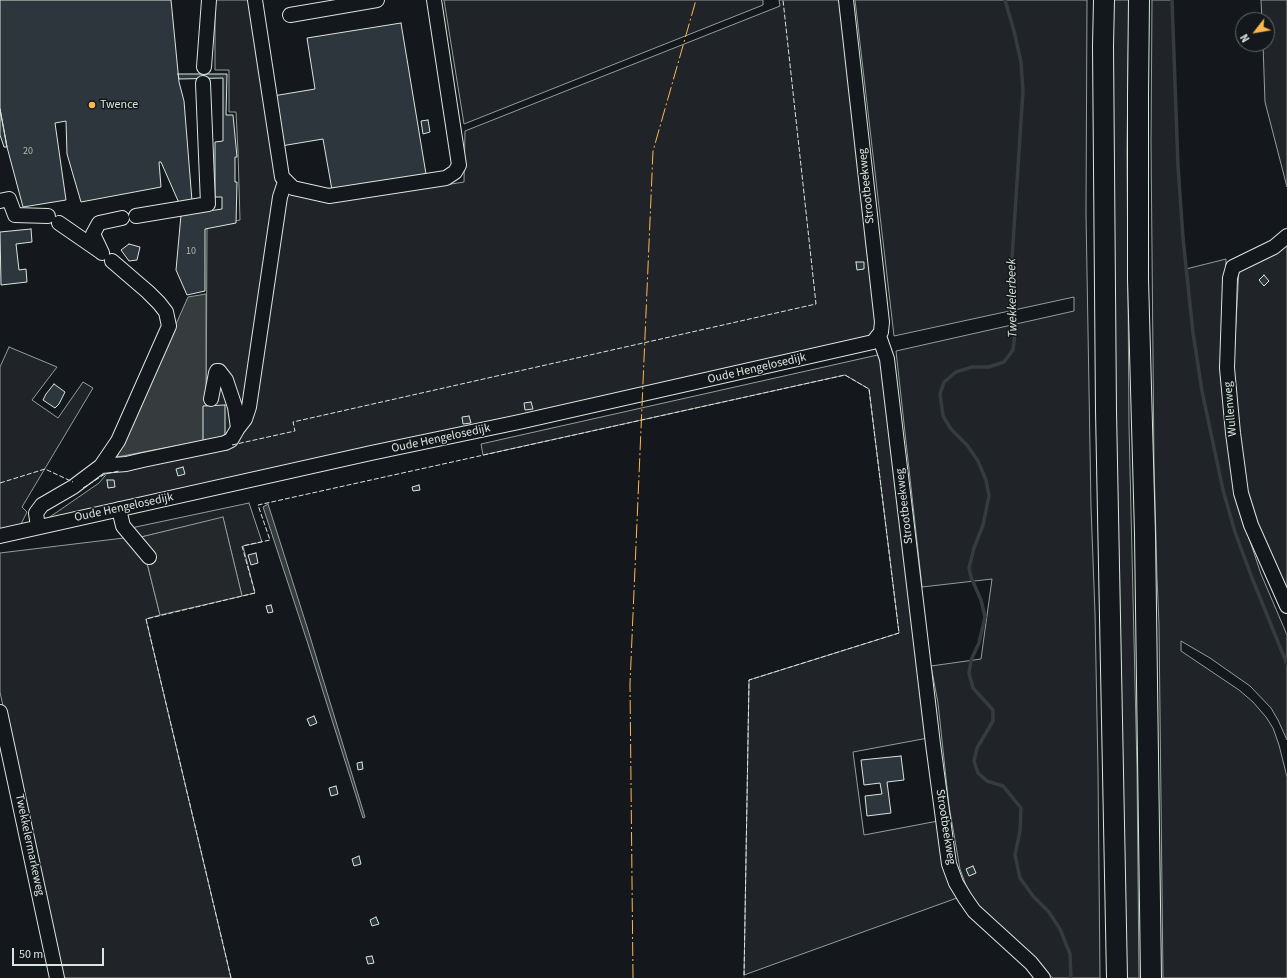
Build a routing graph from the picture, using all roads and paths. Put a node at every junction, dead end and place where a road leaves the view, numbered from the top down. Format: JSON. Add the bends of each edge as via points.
{"nodes":[{"id":1,"x":210,"y":0,"type":"edge"},
{"id":2,"x":255,"y":0,"type":"edge"},
{"id":3,"x":377,"y":0,"type":"edge"},
{"id":4,"x":434,"y":0,"type":"edge"},
{"id":5,"x":846,"y":0,"type":"edge"},
{"id":6,"x":1104,"y":0,"type":"edge"},
{"id":7,"x":1139,"y":0,"type":"edge"},
{"id":8,"x":290,"y":15,"type":"dead end"},
{"id":9,"x":204,"y":66,"type":"dead end"},
{"id":10,"x":203,"y":83,"type":"dead end"},
{"id":11,"x":285,"y":182,"type":"junction"},
{"id":12,"x":0,"y":201,"type":"edge"},
{"id":13,"x":136,"y":216,"type":"dead end"},
{"id":14,"x":122,"y":218,"type":"dead end"},
{"id":15,"x":1287,"y":236,"type":"edge"},
{"id":16,"x":112,"y":261,"type":"dead end"},
{"id":17,"x":879,"y":336,"type":"junction"},
{"id":18,"x":211,"y":399,"type":"dead end"},
{"id":19,"x":238,"y":428,"type":"junction"},
{"id":20,"x":101,"y":466,"type":"junction"},
{"id":21,"x":119,"y":509,"type":"junction"},
{"id":22,"x":38,"y":527,"type":"junction"},
{"id":23,"x":0,"y":536,"type":"edge"},
{"id":24,"x":148,"y":557,"type":"dead end"},
{"id":25,"x":1287,"y":606,"type":"edge"},
{"id":26,"x":0,"y":712,"type":"edge"},
{"id":27,"x":57,"y":978,"type":"edge"},
{"id":28,"x":1043,"y":978,"type":"edge"},
{"id":29,"x":1118,"y":978,"type":"edge"},
{"id":30,"x":1151,"y":978,"type":"edge"}],
"edges":[{"from":1,"to":9,"type":"street"},
{"from":2,"to":11,"type":"street","via":[[282,177]]},
{"from":3,"to":8,"type":"street"},
{"from":4,"to":11,"type":"street","via":[[459,165],[455,172],[446,178],[329,196],[293,188]]},
{"from":5,"to":17,"type":"street","name":"Strootbeekweg","via":[[882,322]]},
{"from":6,"to":29,"type":"highway","via":[[1106,411]]},
{"from":7,"to":30,"type":"highway","via":[[1138,271],[1145,534]]},
{"from":10,"to":13,"type":"street","via":[[208,204]]},
{"from":11,"to":19,"type":"street","via":[[280,197],[248,407],[245,419]]},
{"from":12,"to":14,"type":"street","via":[[9,199],[16,214],[53,219],[102,253],[93,234],[99,222]]},
{"from":15,"to":25,"type":"street","name":"Wullenweg","via":[[1274,247],[1233,267],[1230,278],[1228,368],[1241,493],[1251,525]]},
{"from":16,"to":20,"type":"street","via":[[148,292],[166,312],[169,326],[118,441]]},
{"from":17,"to":21,"type":"street","name":"Oude Hengelosedijk","via":[[870,344]]},
{"from":17,"to":28,"type":"street","name":"Strootbeekweg","via":[[887,359],[949,864],[956,883],[974,911],[1031,963]]},
{"from":18,"to":19,"type":"street","via":[[216,373],[220,371],[231,391]]},
{"from":19,"to":20,"type":"street","via":[[231,440],[225,443],[126,464]]},
{"from":20,"to":22,"type":"street","via":[[73,487],[42,505],[36,513]]},
{"from":21,"to":22,"type":"street","name":"Oude Hengelosedijk"},
{"from":21,"to":24,"type":"street","via":[[123,526]]},
{"from":22,"to":23,"type":"street","name":"Oude Hengelosedijk"},
{"from":26,"to":27,"type":"street","name":"Twekkelermarkeweg"}]}
